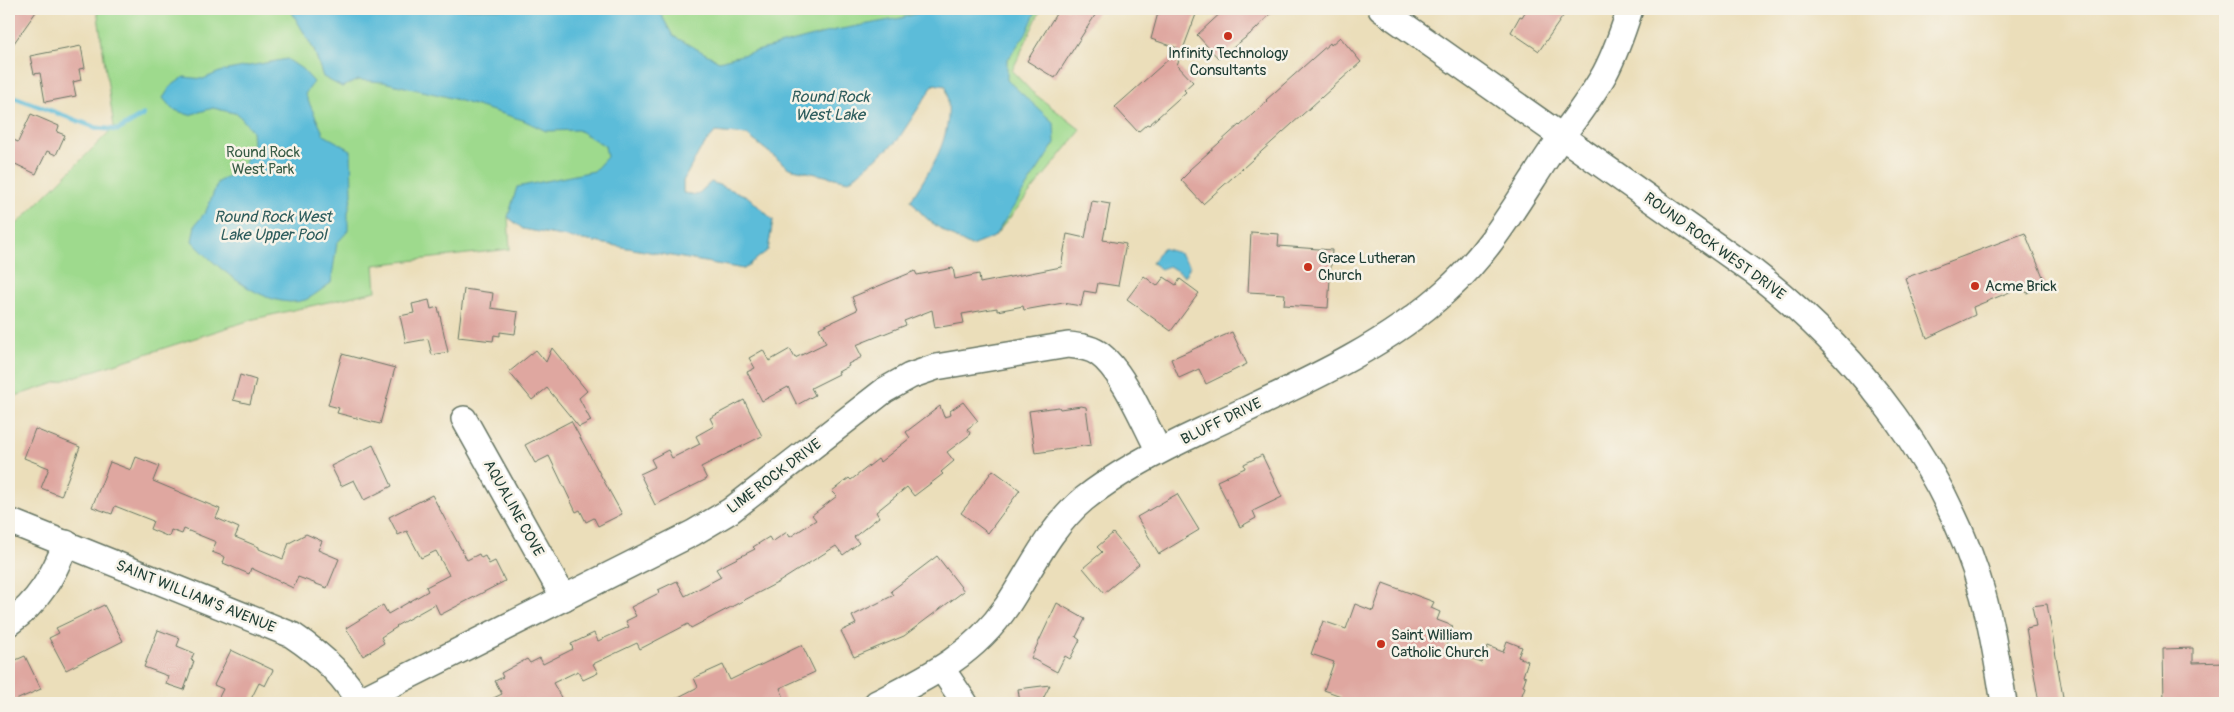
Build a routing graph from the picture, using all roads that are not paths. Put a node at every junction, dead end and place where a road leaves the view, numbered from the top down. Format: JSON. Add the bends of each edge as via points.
{"nodes":[{"id":1,"x":1381,"y":9,"type":"edge"},
{"id":2,"x":1630,"y":9,"type":"edge"},
{"id":3,"x":1562,"y":135,"type":"junction"},
{"id":4,"x":464,"y":419,"type":"dead end"},
{"id":5,"x":1159,"y":451,"type":"junction"},
{"id":6,"x":9,"y":520,"type":"edge"},
{"id":7,"x":66,"y":543,"type":"junction"},
{"id":8,"x":564,"y":598,"type":"junction"},
{"id":9,"x":9,"y":623,"type":"edge"},
{"id":10,"x":942,"y":669,"type":"junction"},
{"id":11,"x":358,"y":703,"type":"edge"},
{"id":12,"x":877,"y":703,"type":"edge"},
{"id":13,"x":965,"y":703,"type":"edge"},
{"id":14,"x":2004,"y":703,"type":"edge"}],
"edges":[{"from":1,"to":3,"type":"street","name":"ROUND ROCK WEST DRIVE"},
{"from":2,"to":3,"type":"street","name":"BLUFF DRIVE","via":[[1617,50],[1605,73]]},
{"from":3,"to":5,"type":"street","name":"BLUFF DRIVE","via":[[1486,250],[1446,291],[1412,319],[1387,337],[1311,377]]},
{"from":3,"to":14,"type":"street","name":"ROUND ROCK WEST DRIVE","via":[[1778,292],[1823,333],[1864,378],[1901,426],[1950,507],[1983,595]]},
{"from":4,"to":8,"type":"street","name":"AQUALINE COVE"},
{"from":5,"to":8,"type":"street","name":"LIME ROCK DRIVE","via":[[1116,369],[1096,351],[1068,344],[936,367],[885,390],[730,511]]},
{"from":5,"to":10,"type":"street","name":"BLUFF DRIVE","via":[[1084,499],[1064,518],[988,630]]},
{"from":6,"to":7,"type":"street","name":"SAINT WILLIAM'S AVENUE"},
{"from":7,"to":9,"type":"street","via":[[52,577],[38,597]]},
{"from":7,"to":11,"type":"street","name":"SAINT WILLIAM'S AVENUE","via":[[292,634],[335,670]]},
{"from":8,"to":11,"type":"street","name":"LIME ROCK DRIVE"},
{"from":10,"to":12,"type":"street","name":"BLUFF DRIVE"},
{"from":10,"to":13,"type":"street"}]}
